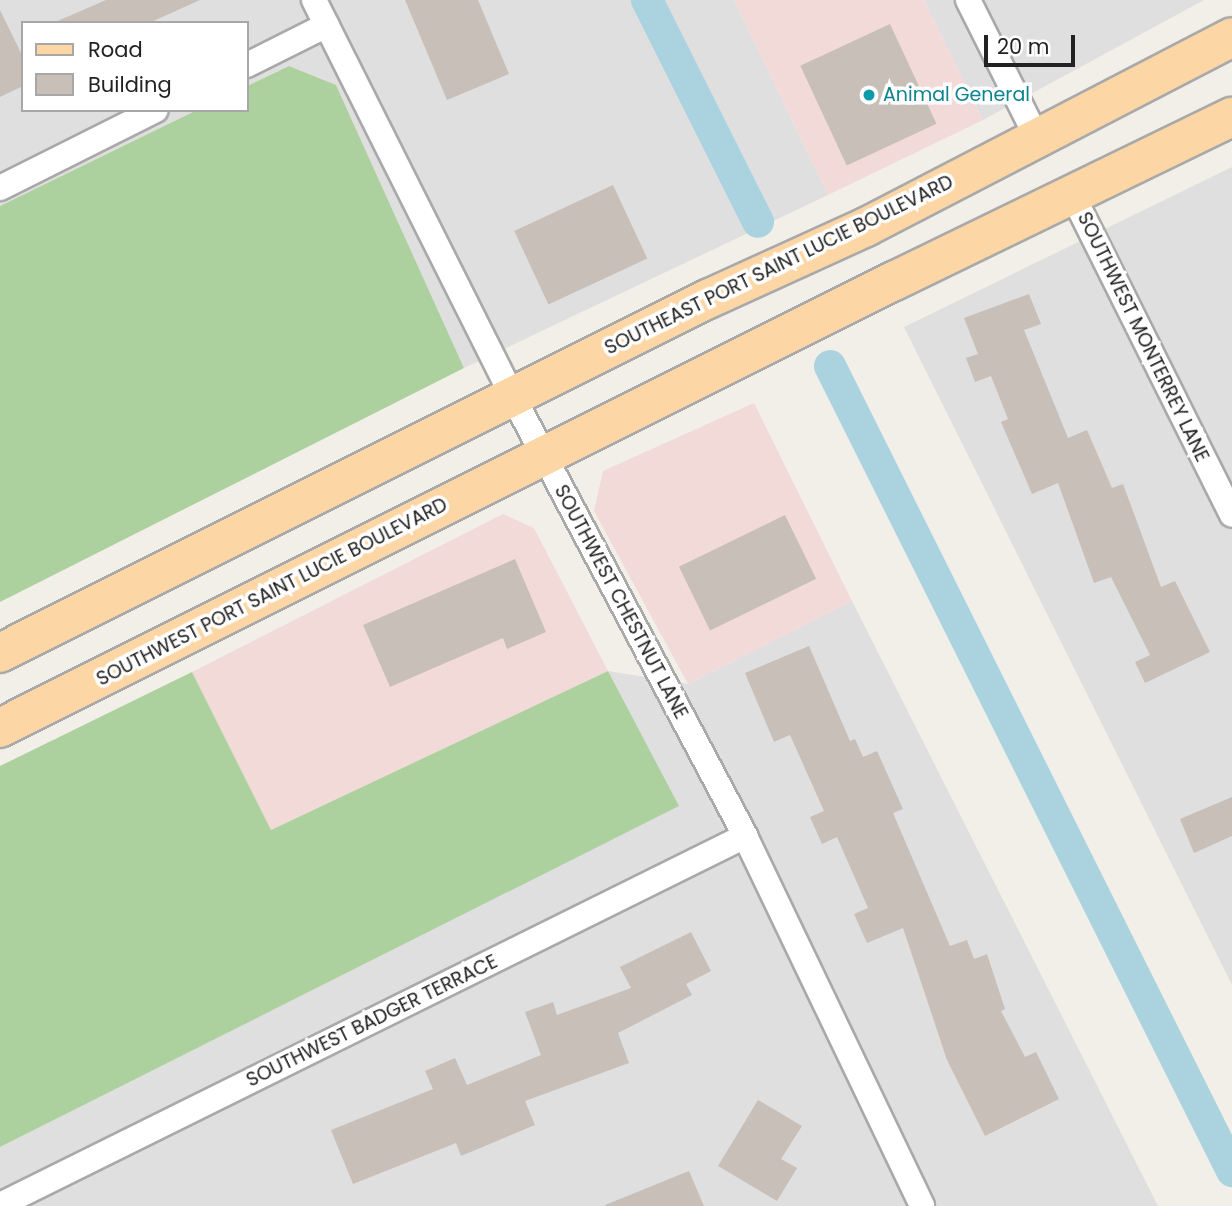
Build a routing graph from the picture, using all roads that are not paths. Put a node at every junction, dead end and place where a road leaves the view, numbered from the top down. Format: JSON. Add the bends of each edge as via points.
{"nodes":[{"id":1,"x":314,"y":0,"type":"edge"},
{"id":2,"x":968,"y":0,"type":"edge"},
{"id":3,"x":327,"y":25,"type":"junction"},
{"id":4,"x":1232,"y":37,"type":"edge"},
{"id":5,"x":248,"y":64,"type":"edge"},
{"id":6,"x":152,"y":112,"type":"edge"},
{"id":7,"x":1232,"y":117,"type":"edge"},
{"id":8,"x":1036,"y":136,"type":"junction"},
{"id":9,"x":0,"y":188,"type":"edge"},
{"id":10,"x":1073,"y":196,"type":"junction"},
{"id":11,"x":513,"y":397,"type":"junction"},
{"id":12,"x":544,"y":456,"type":"junction"},
{"id":13,"x":1232,"y":515,"type":"edge"},
{"id":14,"x":0,"y":653,"type":"edge"},
{"id":15,"x":0,"y":728,"type":"edge"},
{"id":16,"x":745,"y":836,"type":"junction"},
{"id":17,"x":0,"y":1205,"type":"edge"},
{"id":18,"x":922,"y":1206,"type":"edge"}],
"edges":[{"from":1,"to":3,"type":"street","name":"SOUTHWEST CHESTNUT LANE"},
{"from":2,"to":8,"type":"street"},
{"from":3,"to":5,"type":"street"},
{"from":3,"to":11,"type":"street","name":"SOUTHWEST CHESTNUT LANE"},
{"from":4,"to":8,"type":"main road","name":"SOUTHEAST PORT SAINT LUCIE BOULEVARD"},
{"from":6,"to":9,"type":"street"},
{"from":7,"to":10,"type":"main road"},
{"from":8,"to":11,"type":"main road","name":"SOUTHEAST PORT SAINT LUCIE BOULEVARD","via":[[866,227],[708,299]]},
{"from":10,"to":12,"type":"main road"},
{"from":10,"to":13,"type":"street","name":"SOUTHWEST MONTERREY LANE"},
{"from":11,"to":12,"type":"street","name":"SOUTHWEST CHESTNUT LANE"},
{"from":11,"to":14,"type":"main road"},
{"from":12,"to":15,"type":"main road","name":"SOUTHWEST PORT SAINT LUCIE BOULEVARD"},
{"from":12,"to":16,"type":"street","name":"SOUTHWEST CHESTNUT LANE"},
{"from":16,"to":17,"type":"street","name":"SOUTHWEST BADGER TERRACE"},
{"from":16,"to":18,"type":"street","name":"SOUTHWEST CHESTNUT LANE"}]}
